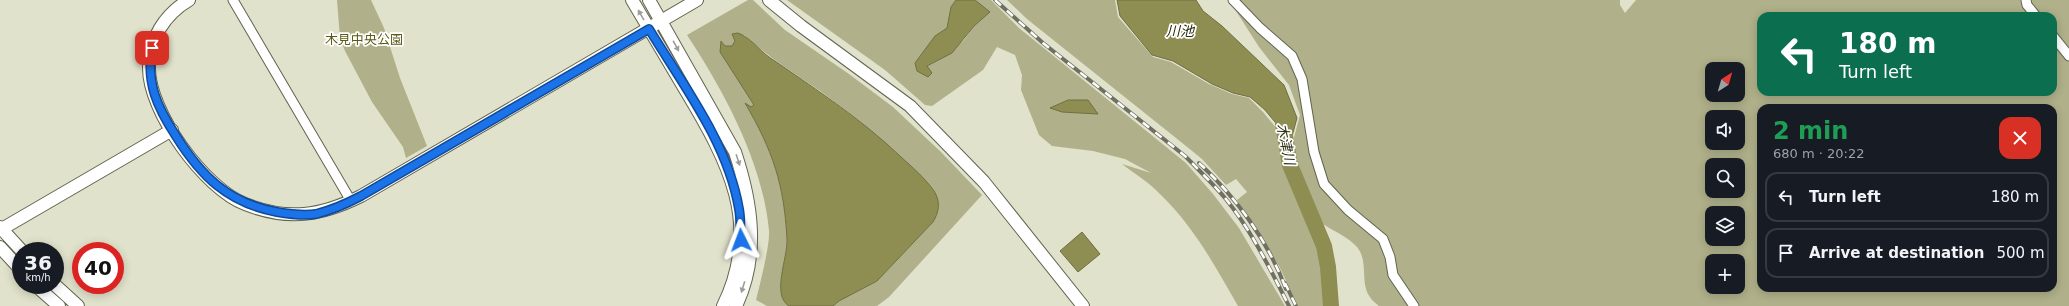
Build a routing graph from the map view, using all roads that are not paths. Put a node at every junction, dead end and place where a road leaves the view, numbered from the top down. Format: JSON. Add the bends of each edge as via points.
{"nodes":[{"id":1,"x":189,"y":0,"type":"edge"},
{"id":2,"x":233,"y":0,"type":"edge"},
{"id":3,"x":632,"y":0,"type":"edge"},
{"id":4,"x":649,"y":0,"type":"edge"},
{"id":5,"x":697,"y":0,"type":"edge"},
{"id":6,"x":769,"y":0,"type":"edge"},
{"id":7,"x":1233,"y":0,"type":"edge"},
{"id":8,"x":2026,"y":0,"type":"edge"},
{"id":9,"x":2033,"y":12,"type":"edge"},
{"id":10,"x":662,"y":21,"type":"junction"},
{"id":11,"x":649,"y":29,"type":"junction"},
{"id":12,"x":2057,"y":41,"type":"edge"},
{"id":13,"x":2069,"y":56,"type":"edge"},
{"id":14,"x":172,"y":130,"type":"junction"},
{"id":15,"x":351,"y":201,"type":"junction"},
{"id":16,"x":0,"y":229,"type":"edge"},
{"id":17,"x":13,"y":242,"type":"edge"},
{"id":18,"x":0,"y":247,"type":"edge"},
{"id":19,"x":12,"y":260,"type":"edge"},
{"id":20,"x":64,"y":293,"type":"edge"},
{"id":21,"x":45,"y":294,"type":"edge"},
{"id":22,"x":59,"y":306,"type":"edge"},
{"id":23,"x":78,"y":306,"type":"edge"},
{"id":24,"x":723,"y":306,"type":"edge"},
{"id":25,"x":736,"y":306,"type":"edge"},
{"id":26,"x":1083,"y":306,"type":"edge"},
{"id":27,"x":1414,"y":306,"type":"edge"}],
"edges":[{"from":1,"to":14,"type":"street","via":[[172,12],[159,29],[149,67],[151,87]]},
{"from":2,"to":15,"type":"street"},
{"from":11,"to":3,"type":"street","one_way":true},
{"from":4,"to":10,"type":"street"},
{"from":5,"to":10,"type":"street"},
{"from":6,"to":26,"type":"street","via":[[910,106],[984,182]]},
{"from":7,"to":27,"type":"street","via":[[1292,56],[1302,79],[1314,152],[1324,184],[1348,210],[1383,239],[1390,257],[1393,276]]},
{"from":8,"to":9,"type":"street"},
{"from":10,"to":11,"type":"street"},
{"from":10,"to":25,"type":"street","one_way":true,"via":[[735,152],[744,179],[750,208],[752,240],[750,267]]},
{"from":11,"to":15,"type":"street"},
{"from":11,"to":24,"type":"street","via":[[711,132],[733,183],[739,210],[741,240],[738,266]]},
{"from":12,"to":13,"type":"street"},
{"from":14,"to":15,"type":"street","via":[[204,175],[243,203],[287,214],[314,214],[338,208]]},
{"from":14,"to":16,"type":"street"},
{"from":16,"to":17,"type":"street"},
{"from":18,"to":19,"type":"street"},
{"from":20,"to":23,"type":"street"},
{"from":21,"to":22,"type":"street"}]}
